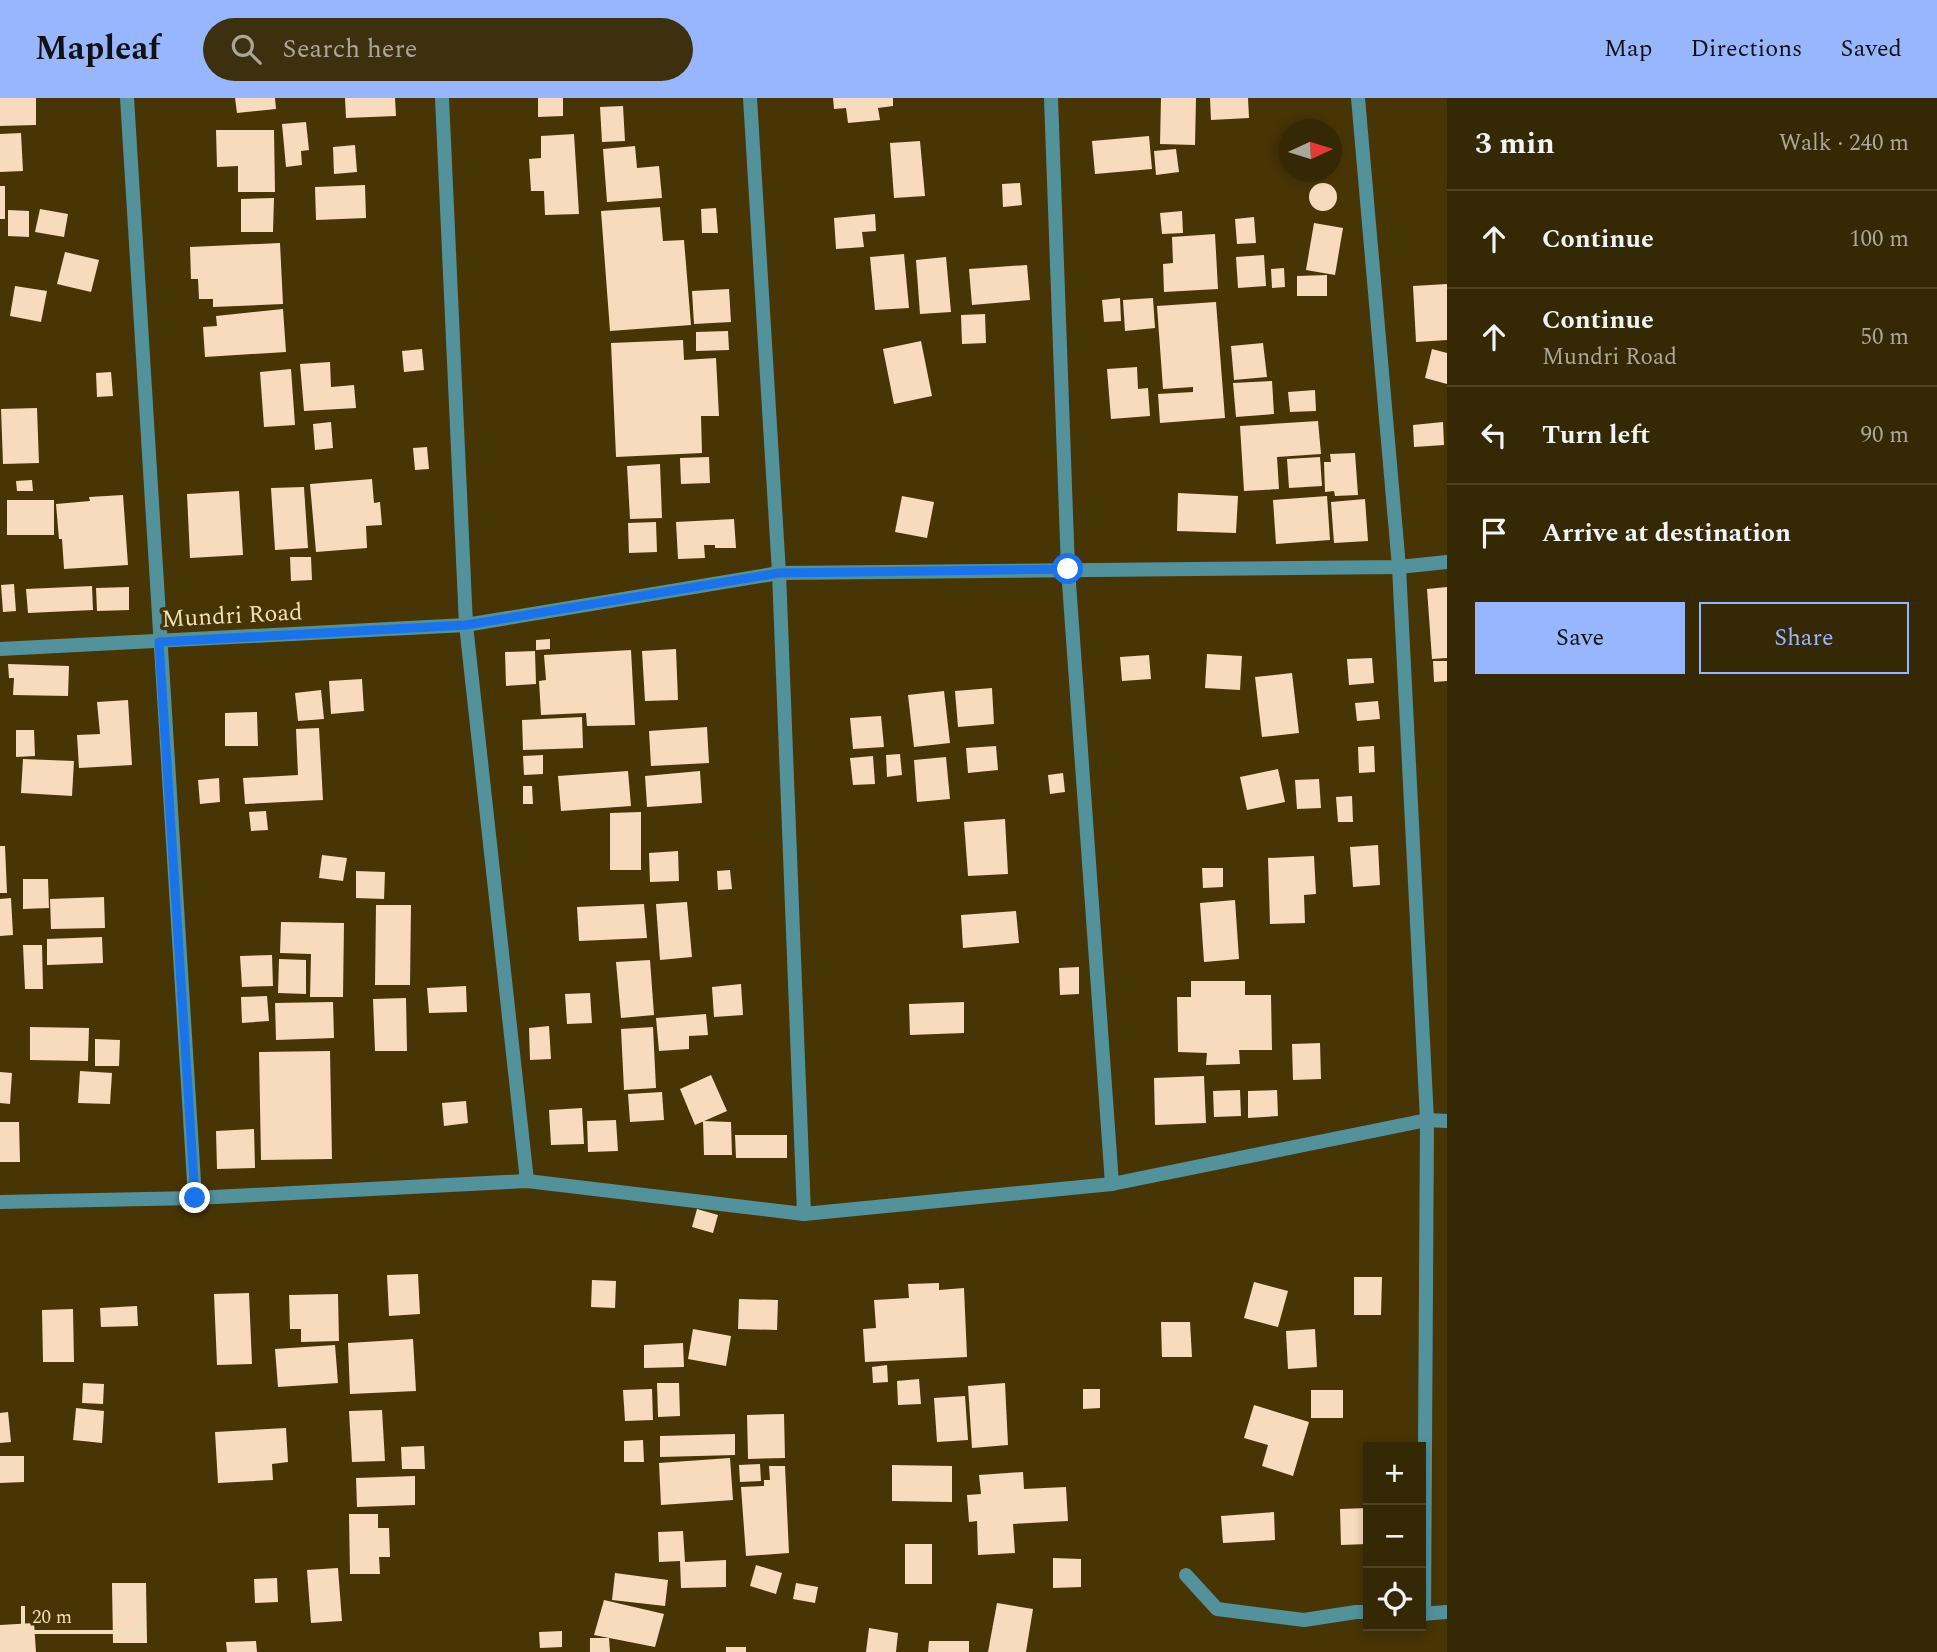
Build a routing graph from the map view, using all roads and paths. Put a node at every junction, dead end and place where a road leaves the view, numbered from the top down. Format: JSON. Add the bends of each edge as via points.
{"nodes":[{"id":1,"x":127,"y":98,"type":"edge"},
{"id":2,"x":442,"y":98,"type":"edge"},
{"id":3,"x":750,"y":98,"type":"edge"},
{"id":4,"x":1051,"y":98,"type":"edge"},
{"id":5,"x":1358,"y":98,"type":"edge"},
{"id":6,"x":1447,"y":562,"type":"edge"},
{"id":7,"x":1399,"y":567,"type":"junction"},
{"id":8,"x":1068,"y":569,"type":"junction"},
{"id":9,"x":779,"y":573,"type":"junction"},
{"id":10,"x":466,"y":625,"type":"junction"},
{"id":11,"x":159,"y":642,"type":"junction"},
{"id":12,"x":0,"y":649,"type":"edge"},
{"id":13,"x":1427,"y":1120,"type":"junction"},
{"id":14,"x":1447,"y":1121,"type":"edge"},
{"id":15,"x":527,"y":1181,"type":"junction"},
{"id":16,"x":1112,"y":1185,"type":"junction"},
{"id":17,"x":195,"y":1198,"type":"junction"},
{"id":18,"x":0,"y":1202,"type":"edge"},
{"id":19,"x":804,"y":1214,"type":"junction"},
{"id":20,"x":1422,"y":1568,"type":"edge"},
{"id":21,"x":1186,"y":1574,"type":"dead end"},
{"id":22,"x":1363,"y":1612,"type":"edge"},
{"id":23,"x":1447,"y":1612,"type":"edge"},
{"id":24,"x":1426,"y":1614,"type":"edge"}],
"edges":[{"from":1,"to":11,"type":"street"},
{"from":2,"to":10,"type":"street"},
{"from":3,"to":9,"type":"street"},
{"from":4,"to":8,"type":"street"},
{"from":5,"to":7,"type":"street"},
{"from":6,"to":7,"type":"street","name":"Mundri Road"},
{"from":7,"to":8,"type":"street","name":"Mundri Road"},
{"from":7,"to":13,"type":"street"},
{"from":8,"to":9,"type":"street","name":"Mundri Road"},
{"from":8,"to":16,"type":"street"},
{"from":9,"to":10,"type":"street","name":"Mundri Road"},
{"from":9,"to":19,"type":"street"},
{"from":10,"to":11,"type":"street","name":"Mundri Road"},
{"from":10,"to":15,"type":"street"},
{"from":11,"to":12,"type":"street","name":"Mundri Road"},
{"from":11,"to":17,"type":"street"},
{"from":13,"to":14,"type":"street"},
{"from":13,"to":16,"type":"street"},
{"from":13,"to":20,"type":"street"},
{"from":15,"to":17,"type":"street"},
{"from":15,"to":19,"type":"street"},
{"from":16,"to":19,"type":"street"},
{"from":17,"to":18,"type":"street"},
{"from":21,"to":22,"type":"street","via":[[1217,1609],[1304,1620]]},
{"from":23,"to":24,"type":"street"}]}
